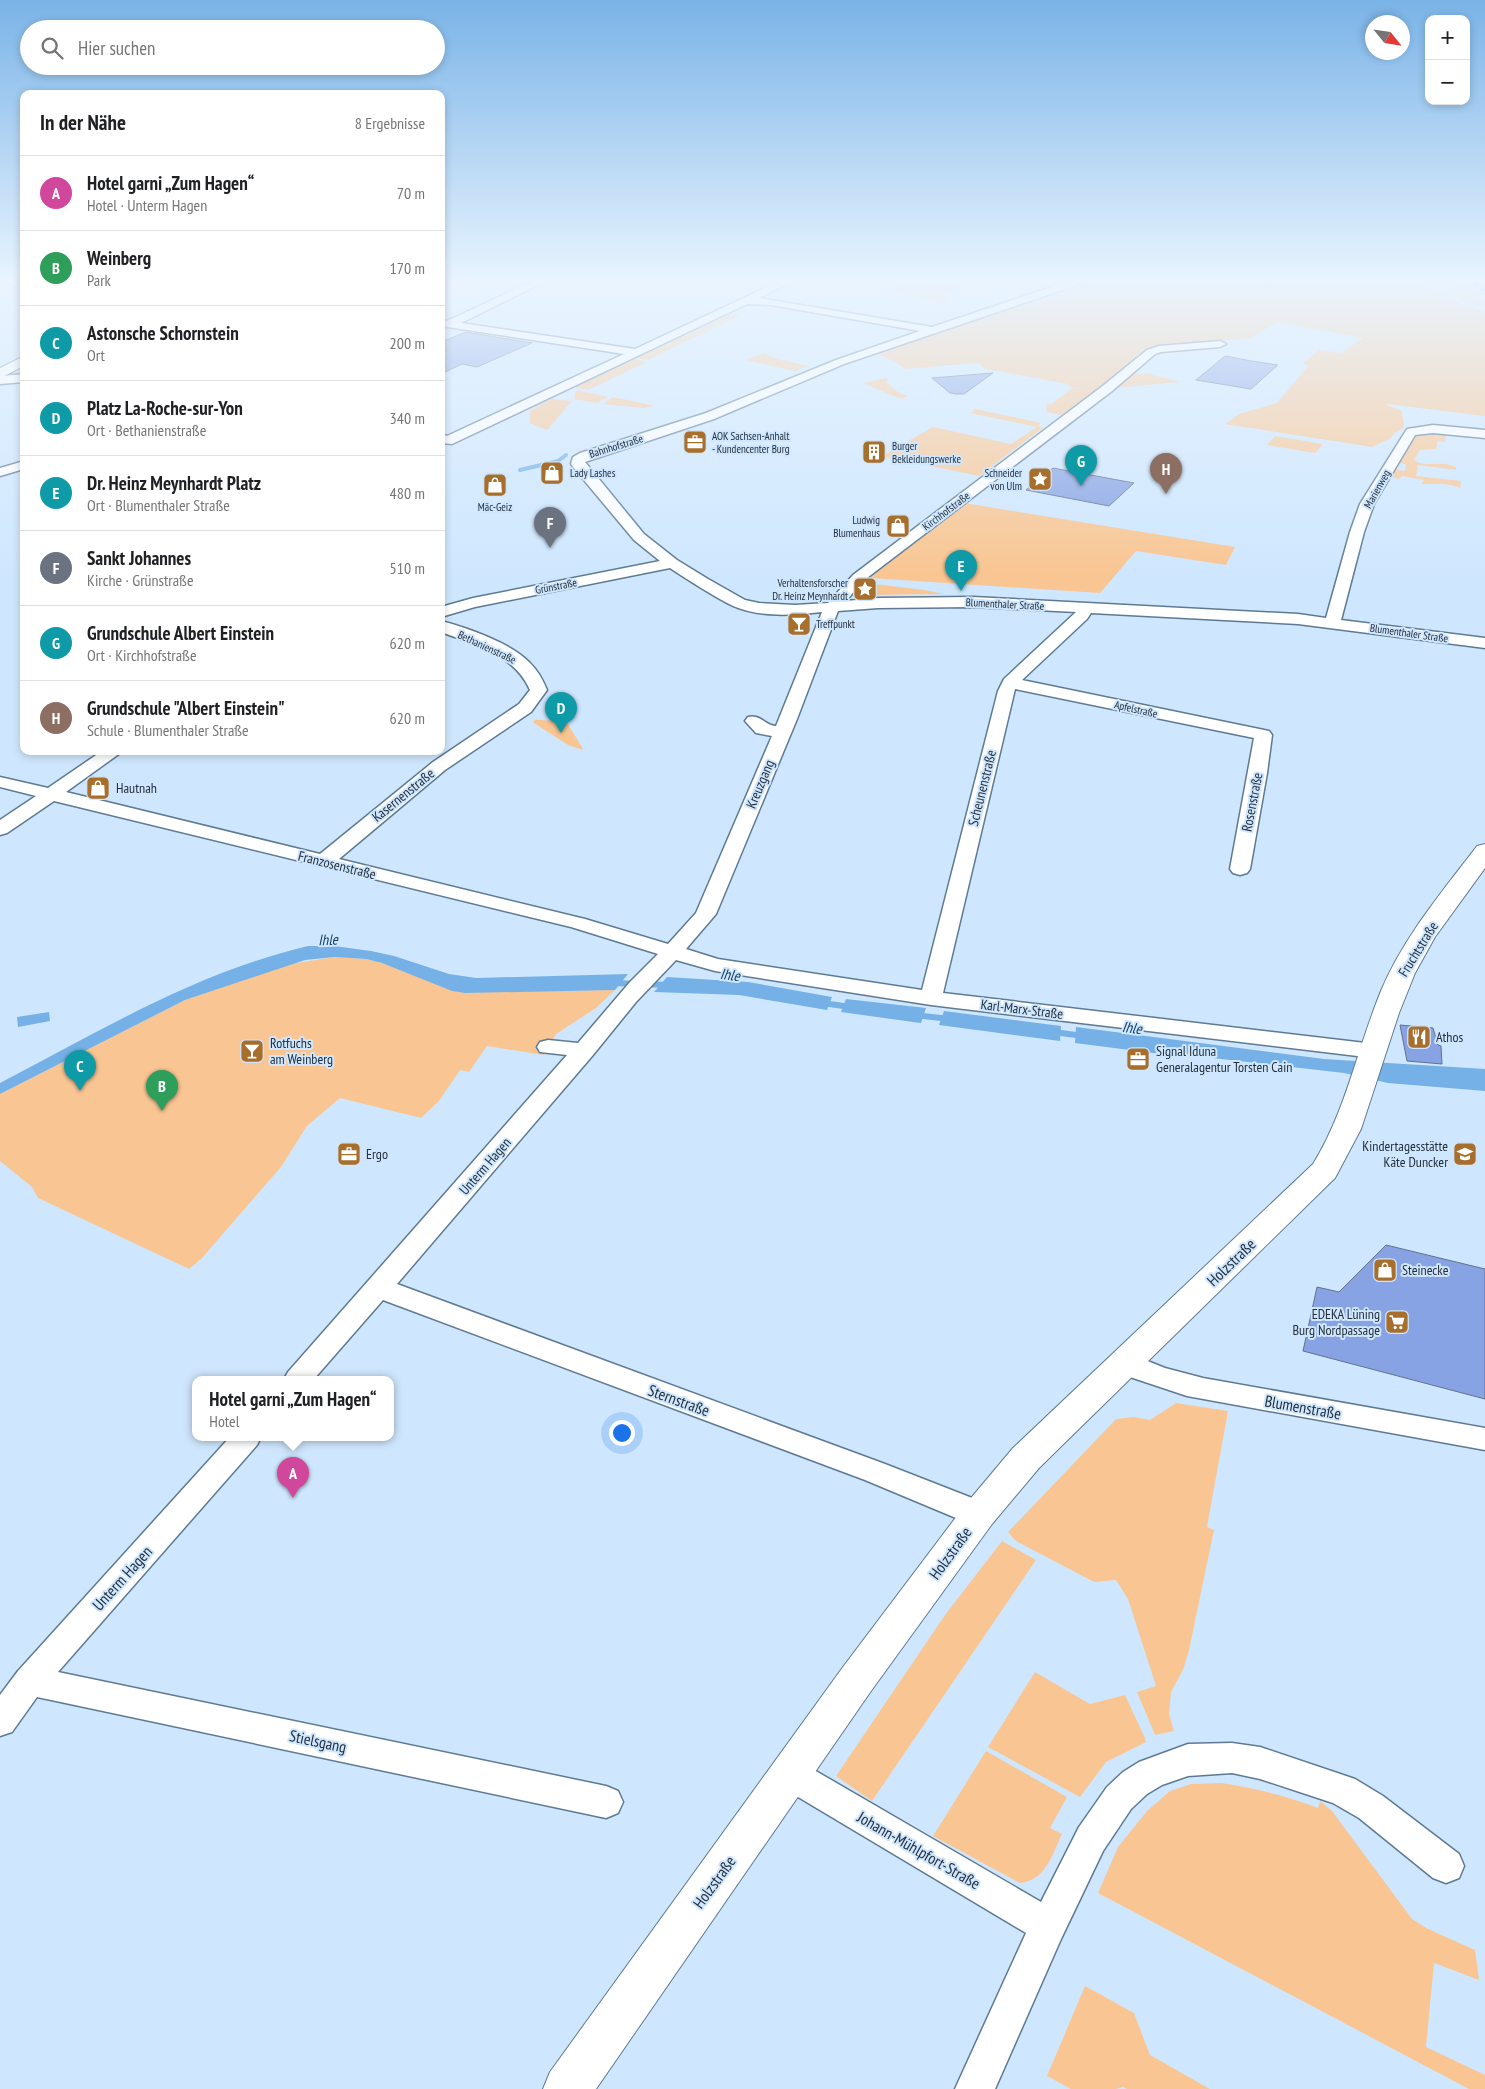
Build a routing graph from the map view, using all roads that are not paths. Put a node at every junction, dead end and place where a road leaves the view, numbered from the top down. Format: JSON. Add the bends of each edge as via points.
{"nodes":[{"id":1,"x":580,"y":377,"type":"edge"},
{"id":2,"x":803,"y":377,"type":"edge"},
{"id":3,"x":1120,"y":377,"type":"edge"},
{"id":4,"x":20,"y":378,"type":"edge"},
{"id":5,"x":0,"y":380,"type":"edge"},
{"id":6,"x":1485,"y":434,"type":"edge"},
{"id":7,"x":445,"y":440,"type":"edge"},
{"id":8,"x":579,"y":464,"type":"joint"},
{"id":9,"x":20,"y":466,"type":"edge"},
{"id":10,"x":0,"y":472,"type":"edge"},
{"id":11,"x":672,"y":563,"type":"junction"},
{"id":12,"x":446,"y":607,"type":"edge"},
{"id":13,"x":832,"y":607,"type":"junction"},
{"id":14,"x":1086,"y":608,"type":"junction"},
{"id":15,"x":1333,"y":622,"type":"junction"},
{"id":16,"x":445,"y":628,"type":"edge"},
{"id":17,"x":1485,"y":643,"type":"edge"},
{"id":18,"x":1010,"y":683,"type":"junction"},
{"id":19,"x":511,"y":717,"type":"joint"},
{"id":20,"x":754,"y":721,"type":"dead end"},
{"id":21,"x":782,"y":732,"type":"junction"},
{"id":22,"x":1262,"y":735,"type":"joint"},
{"id":23,"x":108,"y":755,"type":"edge"},
{"id":24,"x":0,"y":782,"type":"edge"},
{"id":25,"x":50,"y":795,"type":"junction"},
{"id":26,"x":0,"y":828,"type":"edge"},
{"id":27,"x":1485,"y":851,"type":"edge"},
{"id":28,"x":324,"y":861,"type":"junction"},
{"id":29,"x":1240,"y":869,"type":"dead end"},
{"id":30,"x":672,"y":952,"type":"junction"},
{"id":31,"x":930,"y":998,"type":"junction"},
{"id":32,"x":548,"y":1047,"type":"dead end"},
{"id":33,"x":585,"y":1050,"type":"junction"},
{"id":34,"x":1370,"y":1063,"type":"junction"},
{"id":35,"x":379,"y":1288,"type":"junction"},
{"id":36,"x":1125,"y":1362,"type":"junction"},
{"id":37,"x":301,"y":1376,"type":"edge"},
{"id":38,"x":1485,"y":1439,"type":"edge"},
{"id":39,"x":243,"y":1441,"type":"edge"},
{"id":40,"x":979,"y":1514,"type":"junction"},
{"id":41,"x":30,"y":1681,"type":"junction"},
{"id":42,"x":0,"y":1721,"type":"edge"},
{"id":43,"x":790,"y":1774,"type":"junction"},
{"id":44,"x":606,"y":1802,"type":"dead end"},
{"id":45,"x":1446,"y":1866,"type":"dead end"},
{"id":46,"x":1048,"y":1926,"type":"junction"},
{"id":47,"x":567,"y":2089,"type":"edge"},
{"id":48,"x":975,"y":2089,"type":"edge"}],
"edges":[{"from":1,"to":7,"type":"street"},
{"from":2,"to":8,"type":"street","name":"Bahnhofstraße","via":[[710,416],[585,456],[578,460]]},
{"from":3,"to":13,"type":"street","name":"Kirchhofstraße","via":[[858,578]]},
{"from":4,"to":5,"type":"street"},
{"from":6,"to":15,"type":"street","name":"Marienweg","via":[[1433,429],[1411,432],[1367,504]]},
{"from":8,"to":11,"type":"street","name":"Blumenthaler Straße","via":[[639,536]]},
{"from":9,"to":10,"type":"street"},
{"from":11,"to":12,"type":"street","name":"Grünstraße"},
{"from":11,"to":13,"type":"street","name":"Blumenthaler Straße","via":[[751,606],[783,610]]},
{"from":13,"to":14,"type":"street","name":"Blumenthaler Straße","via":[[950,602]]},
{"from":13,"to":21,"type":"street","name":"Kreuzgang"},
{"from":14,"to":15,"type":"street","name":"Blumenthaler Straße"},
{"from":14,"to":18,"type":"street","via":[[1080,618]]},
{"from":15,"to":17,"type":"street","name":"Blumenthaler Straße"},
{"from":16,"to":19,"type":"street","name":"Bethanienstraße","via":[[514,657],[528,670],[539,690],[525,708]]},
{"from":18,"to":22,"type":"street","name":"Apfelstraße"},
{"from":18,"to":31,"type":"street","name":"Scheunenstraße"},
{"from":19,"to":28,"type":"street","name":"Kasernenstraße","via":[[439,766]]},
{"from":20,"to":21,"type":"street","via":[[763,730]]},
{"from":21,"to":30,"type":"street","name":"Kreuzgang","via":[[706,914]]},
{"from":22,"to":29,"type":"street","name":"Rosenstraße"},
{"from":23,"to":25,"type":"street"},
{"from":24,"to":25,"type":"street","name":"Franzosenstraße"},
{"from":25,"to":26,"type":"street"},
{"from":25,"to":28,"type":"street","name":"Franzosenstraße"},
{"from":27,"to":34,"type":"street","name":"Fruchtstraße","via":[[1405,966]]},
{"from":28,"to":30,"type":"street","name":"Franzosenstraße","via":[[578,923]]},
{"from":30,"to":31,"type":"street","name":"Karl-Marx-Straße","via":[[715,965]]},
{"from":30,"to":33,"type":"street","name":"Unterm Hagen","via":[[640,983]]},
{"from":31,"to":34,"type":"street","name":"Karl-Marx-Straße"},
{"from":32,"to":33,"type":"street"},
{"from":33,"to":35,"type":"street","name":"Unterm Hagen"},
{"from":34,"to":36,"type":"street","name":"Holzstraße","via":[[1332,1160],[1324,1171]]},
{"from":35,"to":37,"type":"street","name":"Unterm Hagen"},
{"from":35,"to":40,"type":"street","name":"Sternstraße","via":[[902,1482]]},
{"from":36,"to":38,"type":"street","name":"Blumenstraße","via":[[1170,1381],[1285,1405]]},
{"from":36,"to":40,"type":"street","name":"Holzstraße","via":[[1026,1458]]},
{"from":39,"to":41,"type":"street","name":"Unterm Hagen"},
{"from":40,"to":43,"type":"street","name":"Holzstraße"},
{"from":41,"to":42,"type":"street","name":"Unterm Hagen"},
{"from":41,"to":44,"type":"street","name":"Stielsgang"},
{"from":43,"to":46,"type":"street","name":"Johann-Mühlpfort-Straße"},
{"from":43,"to":47,"type":"street","name":"Holzstraße"},
{"from":45,"to":46,"type":"street","via":[[1371,1807],[1343,1790],[1260,1763],[1232,1758],[1188,1760],[1151,1773],[1119,1798],[1091,1839]]},
{"from":46,"to":48,"type":"street"}]}
